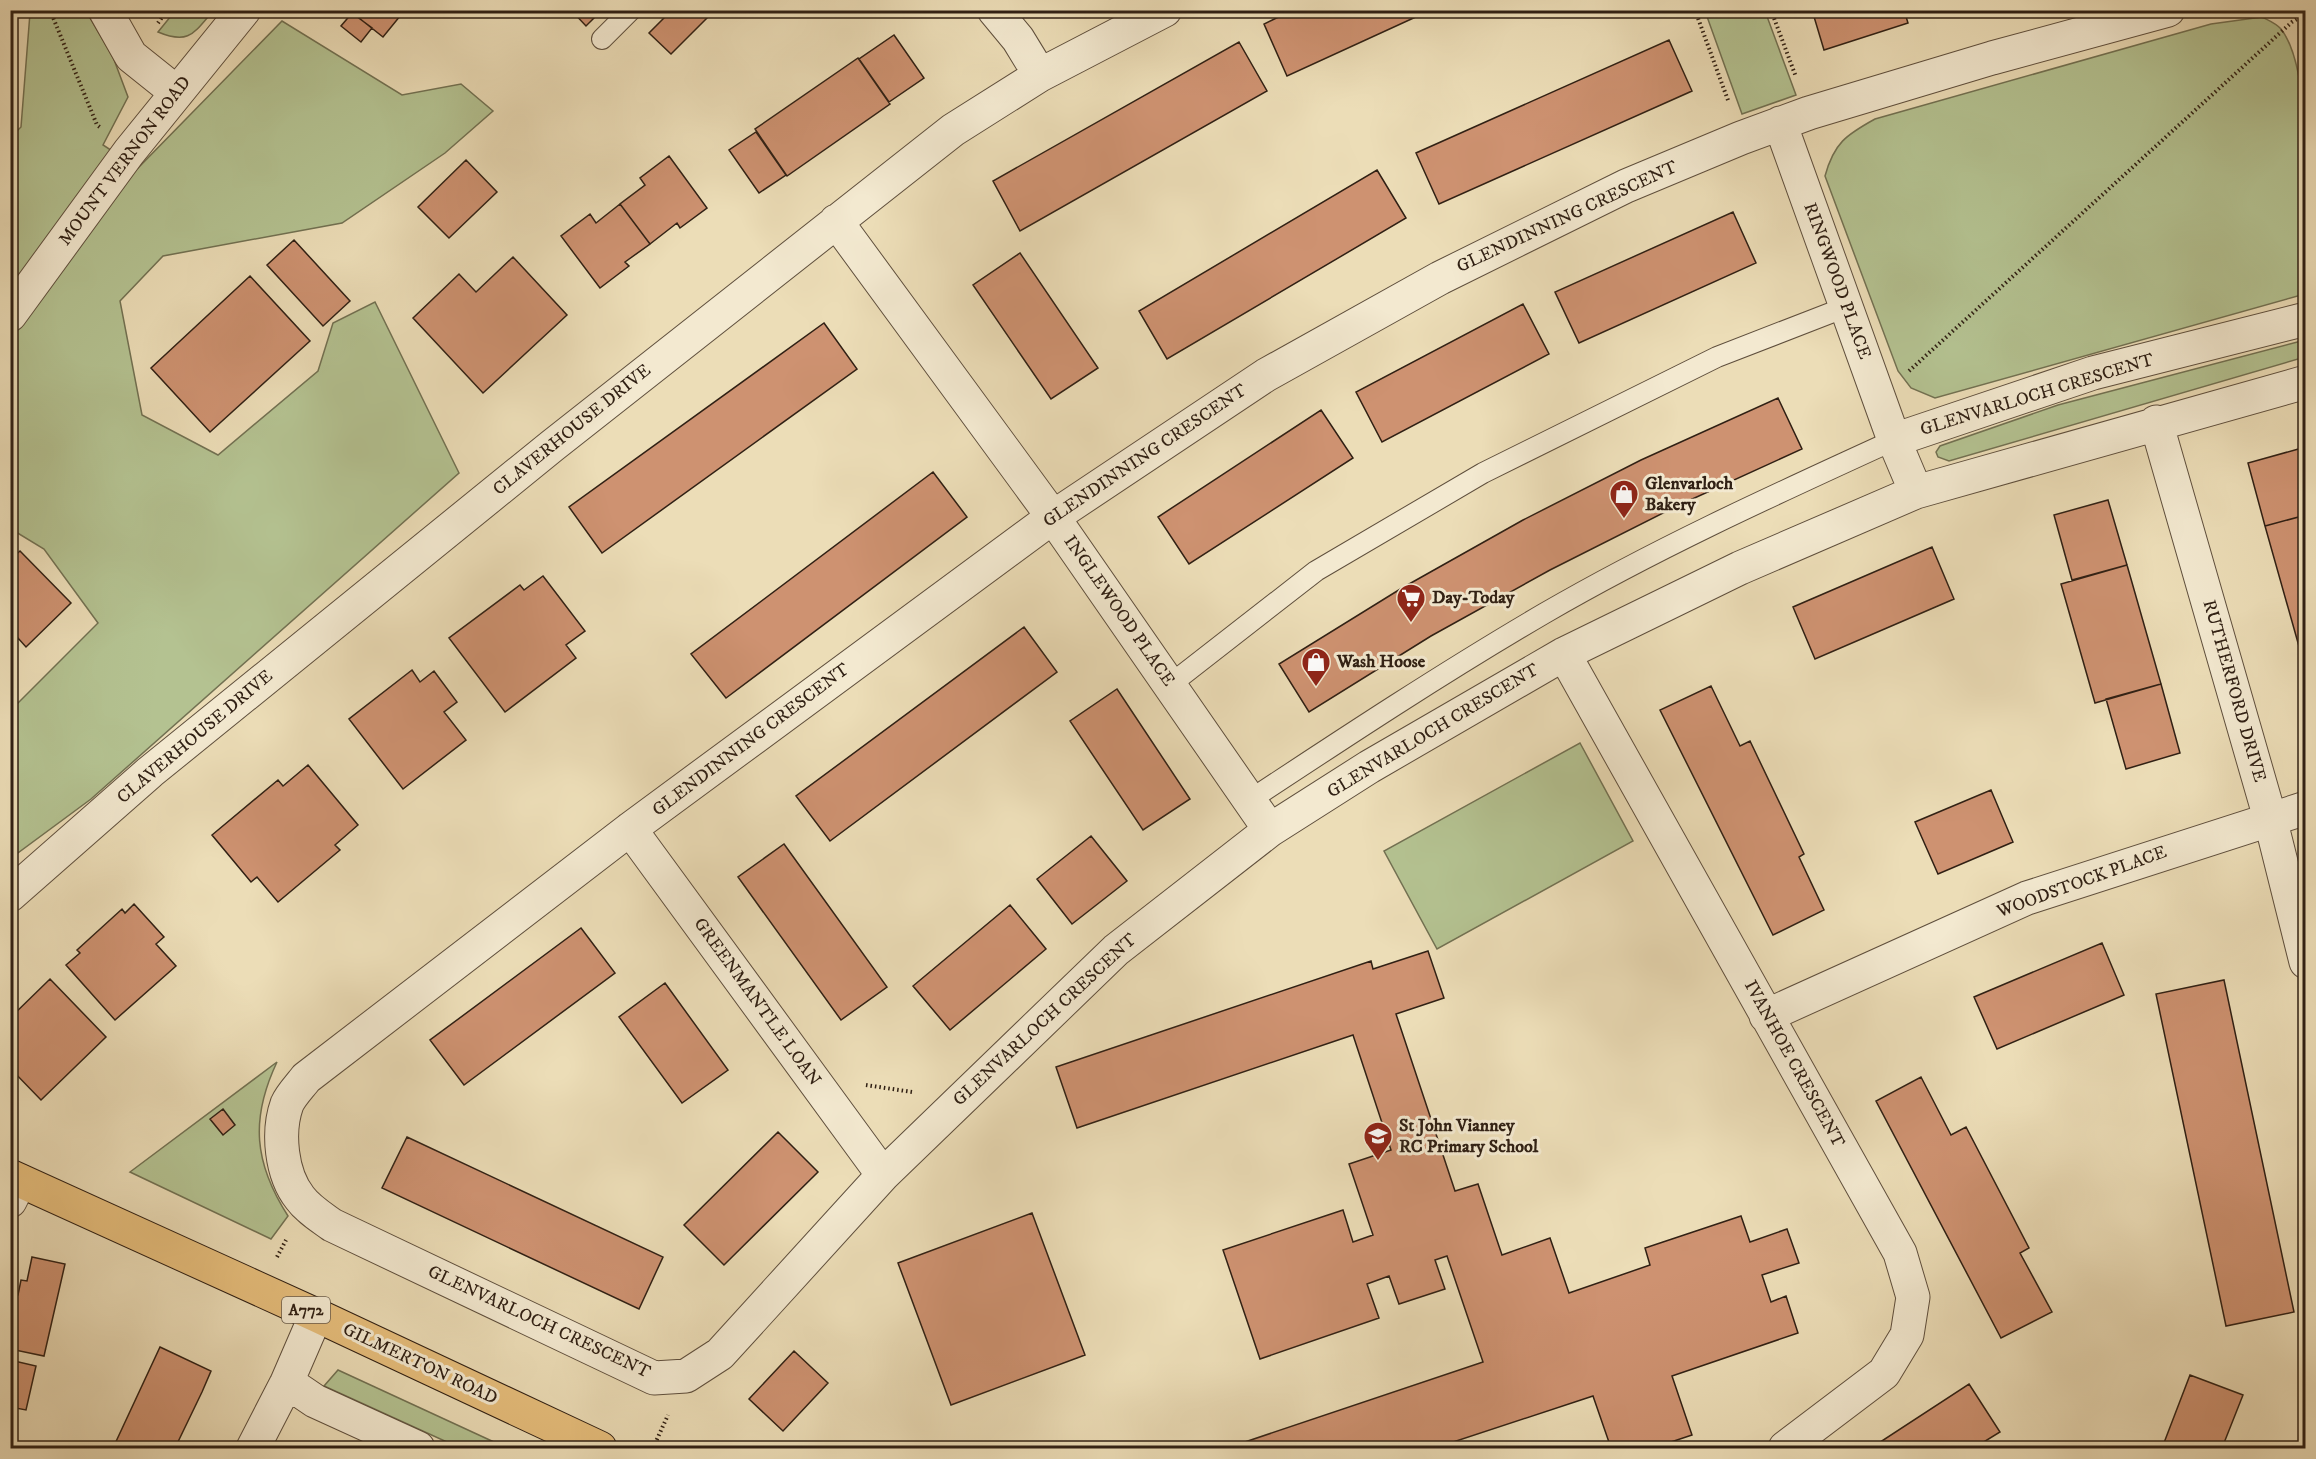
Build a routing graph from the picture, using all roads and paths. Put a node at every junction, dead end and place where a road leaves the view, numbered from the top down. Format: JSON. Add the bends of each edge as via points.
{"nodes":[{"id":1,"x":50,"y":10,"type":"edge"},
{"id":2,"x":105,"y":10,"type":"edge"},
{"id":3,"x":244,"y":10,"type":"edge"},
{"id":4,"x":631,"y":10,"type":"edge"},
{"id":5,"x":994,"y":10,"type":"edge"},
{"id":6,"x":1165,"y":10,"type":"edge"},
{"id":7,"x":1695,"y":10,"type":"edge"},
{"id":8,"x":1771,"y":10,"type":"edge"},
{"id":9,"x":2168,"y":10,"type":"edge"},
{"id":10,"x":2306,"y":14,"type":"edge"},
{"id":11,"x":602,"y":39,"type":"dead end"},
{"id":12,"x":1040,"y":75,"type":"junction"},
{"id":13,"x":176,"y":92,"type":"junction"},
{"id":14,"x":1794,"y":118,"type":"junction"},
{"id":15,"x":1741,"y":138,"type":"junction"},
{"id":16,"x":129,"y":152,"type":"junction"},
{"id":17,"x":836,"y":221,"type":"junction"},
{"id":18,"x":1846,"y":307,"type":"junction"},
{"id":19,"x":10,"y":315,"type":"edge"},
{"id":20,"x":2306,"y":319,"type":"edge"},
{"id":21,"x":2306,"y":382,"type":"edge"},
{"id":22,"x":1879,"y":399,"type":"junction"},
{"id":23,"x":2156,"y":422,"type":"junction"},
{"id":24,"x":1894,"y":440,"type":"junction"},
{"id":25,"x":1916,"y":492,"type":"junction"},
{"id":26,"x":1053,"y":517,"type":"junction"},
{"id":27,"x":1564,"y":654,"type":"junction"},
{"id":28,"x":1171,"y":684,"type":"junction"},
{"id":29,"x":1250,"y":800,"type":"junction"},
{"id":30,"x":2306,"y":808,"type":"edge"},
{"id":31,"x":2270,"y":818,"type":"junction"},
{"id":32,"x":630,"y":829,"type":"junction"},
{"id":33,"x":1270,"y":830,"type":"junction"},
{"id":34,"x":10,"y":895,"type":"edge"},
{"id":35,"x":2306,"y":962,"type":"edge"},
{"id":36,"x":1766,"y":1016,"type":"junction"},
{"id":37,"x":811,"y":1077,"type":"junction"},
{"id":38,"x":960,"y":1100,"type":"junction"},
{"id":39,"x":282,"y":1149,"type":"joint"},
{"id":40,"x":883,"y":1175,"type":"junction"},
{"id":41,"x":14,"y":1186,"type":"edge"},
{"id":42,"x":288,"y":1236,"type":"dead end"},
{"id":43,"x":278,"y":1256,"type":"dead end"},
{"id":44,"x":316,"y":1314,"type":"junction"},
{"id":45,"x":287,"y":1382,"type":"junction"},
{"id":46,"x":253,"y":1449,"type":"edge"},
{"id":47,"x":418,"y":1449,"type":"edge"},
{"id":48,"x":600,"y":1449,"type":"edge"},
{"id":49,"x":1785,"y":1449,"type":"edge"}],
"edges":[{"from":1,"to":16,"type":"path","via":[[97,125]]},
{"from":2,"to":13,"type":"street","via":[[130,56]]},
{"from":3,"to":13,"type":"street","name":"MOUNT VERNON ROAD"},
{"from":4,"to":11,"type":"lane"},
{"from":5,"to":12,"type":"street"},
{"from":6,"to":12,"type":"street","name":"CLAVERHOUSE DRIVE"},
{"from":7,"to":15,"type":"path"},
{"from":8,"to":14,"type":"path"},
{"from":9,"to":14,"type":"street","name":"GLENDINNING CRESCENT"},
{"from":10,"to":22,"type":"path","via":[[2292,22]]},
{"from":12,"to":17,"type":"street","name":"CLAVERHOUSE DRIVE","via":[[953,130]]},
{"from":13,"to":16,"type":"street","name":"MOUNT VERNON ROAD"},
{"from":14,"to":15,"type":"street","name":"GLENDINNING CRESCENT"},
{"from":14,"to":18,"type":"street","name":"RINGWOOD PLACE"},
{"from":15,"to":26,"type":"street","name":"GLENDINNING CRESCENT","via":[[1626,186],[1440,278],[1266,375]]},
{"from":16,"to":19,"type":"street","name":"MOUNT VERNON ROAD"},
{"from":17,"to":26,"type":"street","name":"INGLEWOOD PLACE"},
{"from":17,"to":34,"type":"street","name":"CLAVERHOUSE DRIVE","via":[[159,764]]},
{"from":18,"to":22,"type":"street","name":"RINGWOOD PLACE"},
{"from":18,"to":28,"type":"lane","via":[[1717,357],[1483,473],[1316,571]]},
{"from":20,"to":24,"type":"street","name":"GLENVARLOCH CRESCENT","via":[[2093,373]]},
{"from":21,"to":23,"type":"street","name":"GLENVARLOCH CRESCENT"},
{"from":22,"to":24,"type":"street","name":"RINGWOOD PLACE"},
{"from":23,"to":25,"type":"street","name":"GLENVARLOCH CRESCENT"},
{"from":23,"to":31,"type":"street","name":"RUTHERFORD DRIVE"},
{"from":24,"to":25,"type":"street"},
{"from":24,"to":29,"type":"lane","via":[[1715,523],[1545,613]]},
{"from":25,"to":27,"type":"street","name":"GLENVARLOCH CRESCENT","via":[[1740,568]]},
{"from":26,"to":28,"type":"street","name":"INGLEWOOD PLACE"},
{"from":26,"to":32,"type":"street","name":"GLENDINNING CRESCENT"},
{"from":27,"to":33,"type":"street","name":"GLENVARLOCH CRESCENT","via":[[1369,767]]},
{"from":27,"to":36,"type":"street","name":"IVANHOE CRESCENT"},
{"from":28,"to":29,"type":"street","name":"INGLEWOOD PLACE"},
{"from":29,"to":33,"type":"street","name":"INGLEWOOD PLACE"},
{"from":30,"to":31,"type":"street","name":"WOODSTOCK PLACE"},
{"from":31,"to":35,"type":"street","name":"RUTHERFORD DRIVE"},
{"from":31,"to":36,"type":"street","name":"WOODSTOCK PLACE","via":[[2027,898]]},
{"from":32,"to":37,"type":"street","name":"GREENMANTLE LOAN"},
{"from":32,"to":39,"type":"street","name":"GLENDINNING CRESCENT","via":[[306,1078],[288,1102],[281,1126]]},
{"from":33,"to":38,"type":"street","name":"GLENVARLOCH CRESCENT","via":[[1116,950]]},
{"from":36,"to":49,"type":"street","name":"IVANHOE CRESCENT","via":[[1900,1253],[1913,1297],[1906,1335],[1884,1373]]},
{"from":37,"to":38,"type":"path"},
{"from":37,"to":40,"type":"street","name":"GREENMANTLE LOAN"},
{"from":38,"to":40,"type":"street","name":"GLENVARLOCH CRESCENT"},
{"from":39,"to":40,"type":"street","name":"GLENVARLOCH CRESCENT","via":[[299,1197],[332,1225],[654,1378],[686,1376],[720,1354]]},
{"from":41,"to":44,"type":"main road","name":"GILMERTON ROAD","number":"A772"},
{"from":42,"to":43,"type":"path"},
{"from":44,"to":45,"type":"street"},
{"from":44,"to":48,"type":"main road","name":"GILMERTON ROAD","number":"A772"},
{"from":45,"to":46,"type":"street"},
{"from":45,"to":47,"type":"street","via":[[315,1401]]}]}
